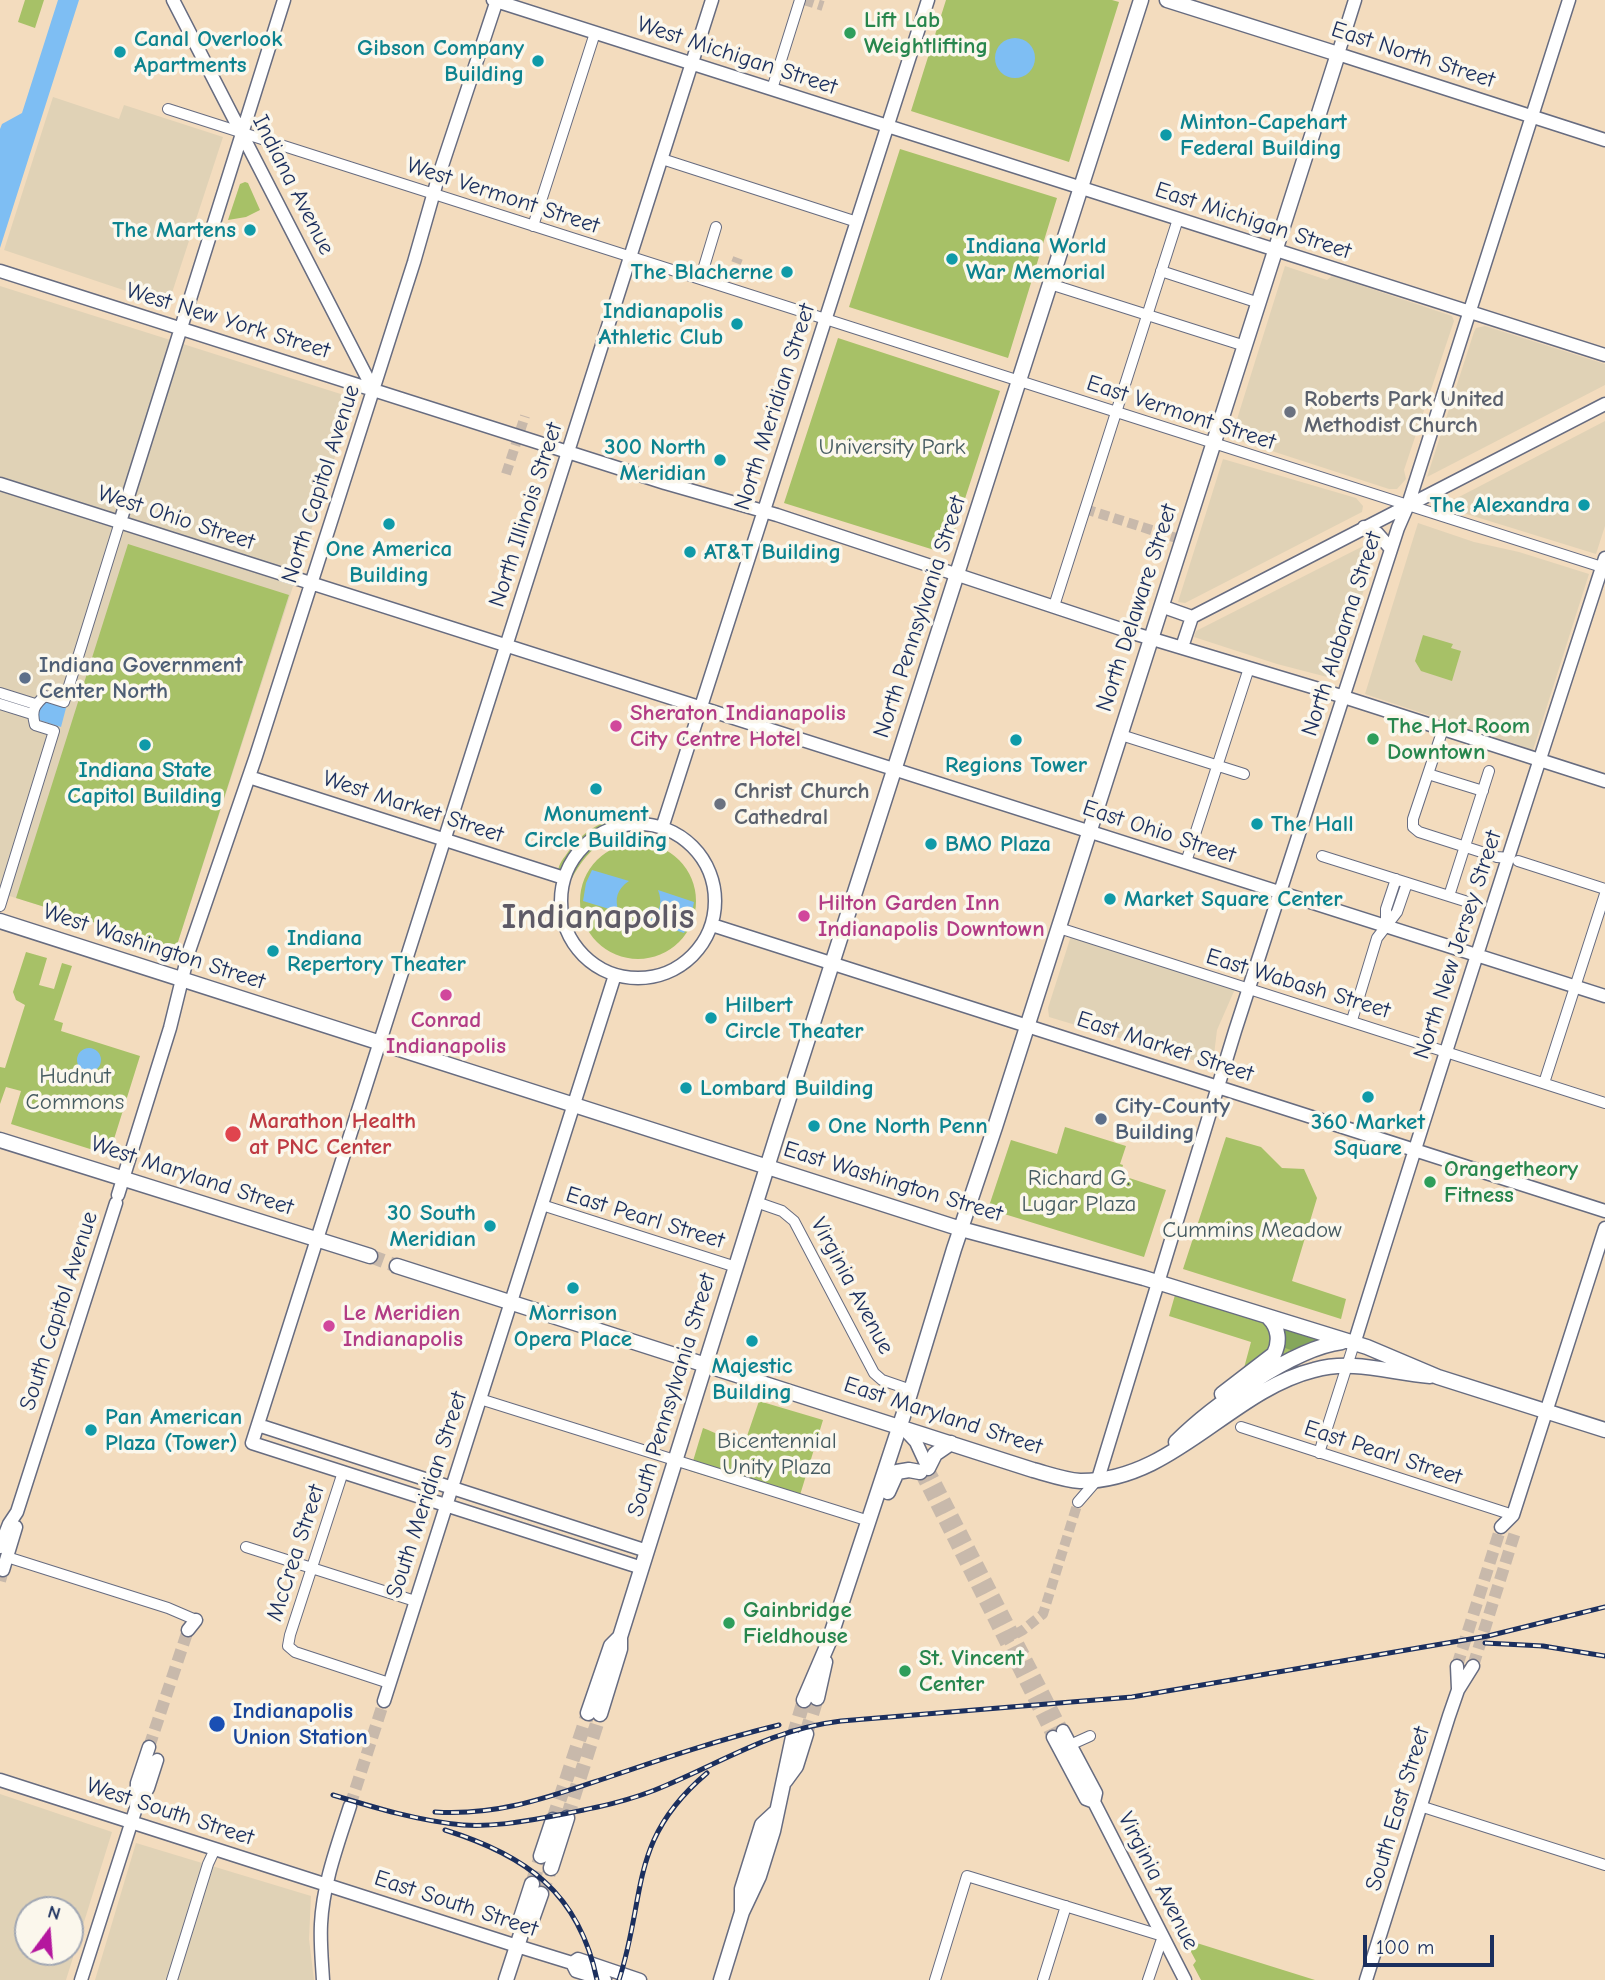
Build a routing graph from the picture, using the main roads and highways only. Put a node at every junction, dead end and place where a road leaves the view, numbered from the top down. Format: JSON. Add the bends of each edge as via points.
{"nodes":[{"id":1,"x":173,"y":0,"type":"edge"},
{"id":2,"x":284,"y":0,"type":"edge"},
{"id":3,"x":496,"y":0,"type":"edge"},
{"id":4,"x":712,"y":0,"type":"edge"},
{"id":5,"x":928,"y":0,"type":"edge"},
{"id":6,"x":1141,"y":0,"type":"edge"},
{"id":7,"x":1167,"y":0,"type":"edge"},
{"id":8,"x":1355,"y":0,"type":"edge"},
{"id":9,"x":1569,"y":0,"type":"edge"},
{"id":10,"x":1338,"y":54,"type":"junction"},
{"id":11,"x":691,"y":64,"type":"junction"},
{"id":12,"x":1532,"y":117,"type":"junction"},
{"id":13,"x":888,"y":127,"type":"junction"},
{"id":14,"x":242,"y":133,"type":"junction"},
{"id":15,"x":1605,"y":140,"type":"edge"},
{"id":16,"x":1081,"y":188,"type":"junction"},
{"id":17,"x":1275,"y":251,"type":"junction"},
{"id":18,"x":0,"y":271,"type":"edge"},
{"id":19,"x":1469,"y":312,"type":"junction"},
{"id":20,"x":179,"y":329,"type":"junction"},
{"id":21,"x":1605,"y":355,"type":"edge"},
{"id":22,"x":373,"y":389,"type":"junction"},
{"id":23,"x":1605,"y":404,"type":"edge"},
{"id":24,"x":568,"y":451,"type":"junction"},
{"id":25,"x":0,"y":484,"type":"edge"},
{"id":26,"x":1408,"y":505,"type":"junction"},
{"id":27,"x":763,"y":512,"type":"junction"},
{"id":28,"x":120,"y":522,"type":"junction"},
{"id":29,"x":1364,"y":527,"type":"junction"},
{"id":30,"x":1391,"y":549,"type":"junction"},
{"id":31,"x":1604,"y":564,"type":"edge"},
{"id":32,"x":958,"y":573,"type":"junction"},
{"id":33,"x":311,"y":583,"type":"junction"},
{"id":34,"x":1161,"y":606,"type":"junction"},
{"id":35,"x":1192,"y":617,"type":"junction"},
{"id":36,"x":1151,"y":638,"type":"junction"},
{"id":37,"x":506,"y":645,"type":"junction"},
{"id":38,"x":1182,"y":647,"type":"junction"},
{"id":39,"x":1344,"y":697,"type":"junction"},
{"id":40,"x":700,"y":707,"type":"junction"},
{"id":41,"x":1540,"y":761,"type":"junction"},
{"id":42,"x":895,"y":770,"type":"junction"},
{"id":43,"x":249,"y":777,"type":"junction"},
{"id":44,"x":1605,"y":781,"type":"edge"},
{"id":45,"x":662,"y":828,"type":"junction"},
{"id":46,"x":1090,"y":832,"type":"junction"},
{"id":47,"x":445,"y":839,"type":"junction"},
{"id":48,"x":564,"y":878,"type":"junction"},
{"id":49,"x":1281,"y":892,"type":"junction"},
{"id":50,"x":0,"y":921,"type":"edge"},
{"id":51,"x":712,"y":925,"type":"junction"},
{"id":52,"x":1476,"y":956,"type":"junction"},
{"id":53,"x":833,"y":964,"type":"junction"},
{"id":54,"x":615,"y":975,"type":"junction"},
{"id":55,"x":182,"y":980,"type":"junction"},
{"id":56,"x":1605,"y":996,"type":"edge"},
{"id":57,"x":1028,"y":1026,"type":"junction"},
{"id":58,"x":379,"y":1043,"type":"junction"},
{"id":59,"x":1219,"y":1087,"type":"junction"},
{"id":60,"x":574,"y":1106,"type":"junction"},
{"id":61,"x":0,"y":1140,"type":"edge"},
{"id":62,"x":1414,"y":1150,"type":"junction"},
{"id":63,"x":767,"y":1167,"type":"junction"},
{"id":64,"x":123,"y":1178,"type":"junction"},
{"id":65,"x":1605,"y":1212,"type":"edge"},
{"id":66,"x":1605,"y":1228,"type":"edge"},
{"id":67,"x":961,"y":1229,"type":"junction"},
{"id":68,"x":317,"y":1240,"type":"junction"},
{"id":69,"x":370,"y":1256,"type":"tunnel mouth"},
{"id":70,"x":397,"y":1266,"type":"tunnel mouth"},
{"id":71,"x":1157,"y":1283,"type":"junction"},
{"id":72,"x":511,"y":1302,"type":"junction"},
{"id":73,"x":1269,"y":1318,"type":"junction"},
{"id":74,"x":1354,"y":1344,"type":"junction"},
{"id":75,"x":705,"y":1364,"type":"junction"},
{"id":76,"x":1347,"y":1365,"type":"joint"},
{"id":77,"x":1438,"y":1377,"type":"junction"},
{"id":78,"x":1548,"y":1412,"type":"junction"},
{"id":79,"x":258,"y":1424,"type":"junction"},
{"id":80,"x":1192,"y":1425,"type":"junction"},
{"id":81,"x":900,"y":1426,"type":"junction"},
{"id":82,"x":1605,"y":1430,"type":"edge"},
{"id":83,"x":951,"y":1443,"type":"junction"},
{"id":84,"x":1157,"y":1460,"type":"junction"},
{"id":85,"x":924,"y":1470,"type":"junction"},
{"id":86,"x":1098,"y":1479,"type":"junction"},
{"id":87,"x":452,"y":1488,"type":"junction"},
{"id":88,"x":446,"y":1504,"type":"junction"},
{"id":89,"x":1502,"y":1527,"type":"tunnel mouth"},
{"id":90,"x":647,"y":1550,"type":"junction"},
{"id":91,"x":857,"y":1556,"type":"junction"},
{"id":92,"x":4,"y":1558,"type":"edge"},
{"id":93,"x":642,"y":1568,"type":"junction"},
{"id":94,"x":1457,"y":1666,"type":"tunnel mouth"},
{"id":95,"x":1473,"y":1666,"type":"tunnel mouth"},
{"id":96,"x":1458,"y":1690,"type":"junction"},
{"id":97,"x":811,"y":1699,"type":"tunnel mouth"},
{"id":98,"x":384,"y":1701,"type":"tunnel mouth"},
{"id":99,"x":594,"y":1713,"type":"tunnel mouth"},
{"id":100,"x":799,"y":1735,"type":"tunnel mouth"},
{"id":101,"x":149,"y":1747,"type":"tunnel mouth"},
{"id":102,"x":157,"y":1760,"type":"tunnel mouth"},
{"id":103,"x":0,"y":1780,"type":"edge"},
{"id":104,"x":1094,"y":1802,"type":"junction"},
{"id":105,"x":350,"y":1805,"type":"tunnel mouth"},
{"id":106,"x":136,"y":1808,"type":"junction"},
{"id":107,"x":132,"y":1822,"type":"junction"},
{"id":108,"x":541,"y":1856,"type":"tunnel mouth"},
{"id":109,"x":551,"y":1868,"type":"tunnel mouth"},
{"id":110,"x":326,"y":1885,"type":"junction"},
{"id":111,"x":537,"y":1889,"type":"tunnel mouth"},
{"id":112,"x":517,"y":1946,"type":"junction"},
{"id":113,"x":572,"y":1963,"type":"junction"},
{"id":114,"x":81,"y":1980,"type":"edge"},
{"id":115,"x":323,"y":1980,"type":"edge"},
{"id":116,"x":506,"y":1980,"type":"edge"},
{"id":117,"x":605,"y":1980,"type":"edge"},
{"id":118,"x":640,"y":1980,"type":"edge"},
{"id":119,"x":721,"y":1980,"type":"edge"},
{"id":120,"x":1185,"y":1980,"type":"edge"},
{"id":121,"x":1366,"y":1980,"type":"edge"}],
"edges":[{"from":1,"to":14,"type":"main road","name":"Indiana Avenue"},
{"from":2,"to":14,"type":"main road"},
{"from":3,"to":11,"type":"main road","name":"West Michigan Street"},
{"from":3,"to":22,"type":"main road","name":"North Capitol Avenue"},
{"from":4,"to":11,"type":"main road","name":"North Illinois Street"},
{"from":5,"to":13,"type":"main road","name":"North Meridian Street"},
{"from":6,"to":16,"type":"main road","name":"North Pennsylvania Street"},
{"from":7,"to":10,"type":"main road","name":"East North Street"},
{"from":8,"to":10,"type":"main road","name":"North Delaware Street"},
{"from":9,"to":12,"type":"main road","name":"North Alabama Street"},
{"from":10,"to":12,"type":"main road","name":"East North Street"},
{"from":10,"to":17,"type":"main road","name":"North Delaware Street"},
{"from":11,"to":13,"type":"main road","name":"West Michigan Street"},
{"from":11,"to":24,"type":"main road","name":"North Illinois Street"},
{"from":12,"to":15,"type":"main road","name":"East North Street"},
{"from":12,"to":19,"type":"main road","name":"North Alabama Street"},
{"from":13,"to":16,"type":"main road","name":"East Michigan Street"},
{"from":13,"to":27,"type":"main road","name":"North Meridian Street"},
{"from":14,"to":20,"type":"main road"},
{"from":14,"to":22,"type":"main road","name":"Indiana Avenue"},
{"from":16,"to":17,"type":"main road","name":"East Michigan Street"},
{"from":16,"to":32,"type":"main road","name":"North Pennsylvania Street"},
{"from":17,"to":19,"type":"main road","name":"East Michigan Street"},
{"from":17,"to":34,"type":"main road","name":"North Delaware Street"},
{"from":18,"to":20,"type":"main road","name":"West New York Street"},
{"from":19,"to":21,"type":"main road","name":"East Michigan Street"},
{"from":19,"to":26,"type":"main road","name":"North Alabama Street"},
{"from":20,"to":22,"type":"main road","name":"West New York Street"},
{"from":20,"to":28,"type":"main road"},
{"from":22,"to":24,"type":"main road","name":"West New York Street"},
{"from":22,"to":33,"type":"main road","name":"North Capitol Avenue"},
{"from":23,"to":26,"type":"main road"},
{"from":24,"to":27,"type":"main road","name":"West New York Street"},
{"from":24,"to":37,"type":"main road","name":"North Illinois Street"},
{"from":25,"to":28,"type":"main road","name":"West Ohio Street"},
{"from":26,"to":29,"type":"main road"},
{"from":26,"to":30,"type":"main road","name":"North Alabama Street"},
{"from":27,"to":32,"type":"main road","name":"West New York Street"},
{"from":27,"to":40,"type":"main road","name":"North Meridian Street"},
{"from":28,"to":33,"type":"main road","name":"West Ohio Street"},
{"from":29,"to":30,"type":"main road","via":[[1377,533]]},
{"from":29,"to":35,"type":"main road"},
{"from":30,"to":39,"type":"main road","name":"North Alabama Street"},
{"from":31,"to":41,"type":"main road","name":"North New Jersey Street"},
{"from":32,"to":36,"type":"main road","name":"West New York Street"},
{"from":32,"to":42,"type":"main road","name":"North Pennsylvania Street"},
{"from":33,"to":37,"type":"main road","name":"West Ohio Street"},
{"from":33,"to":43,"type":"main road","name":"North Capitol Avenue"},
{"from":34,"to":35,"type":"main road"},
{"from":34,"to":36,"type":"main road","name":"North Delaware Street"},
{"from":35,"to":38,"type":"main road"},
{"from":36,"to":38,"type":"main road","name":"West New York Street"},
{"from":36,"to":46,"type":"main road","name":"North Delaware Street"},
{"from":37,"to":40,"type":"main road","name":"West Ohio Street"},
{"from":37,"to":47,"type":"main road","name":"North Illinois Street"},
{"from":38,"to":39,"type":"main road","name":"West New York Street"},
{"from":39,"to":41,"type":"main road","name":"West New York Street"},
{"from":39,"to":49,"type":"main road","name":"North Alabama Street"},
{"from":40,"to":42,"type":"main road","name":"East Ohio Street"},
{"from":40,"to":45,"type":"main road","name":"North Meridian Street"},
{"from":41,"to":44,"type":"main road","name":"West New York Street"},
{"from":41,"to":52,"type":"main road","name":"North New Jersey Street","via":[[1514,860]]},
{"from":42,"to":46,"type":"main road","name":"East Ohio Street"},
{"from":42,"to":53,"type":"main road","name":"North Pennsylvania Street"},
{"from":43,"to":47,"type":"main road","name":"West Market Street"},
{"from":43,"to":55,"type":"main road","name":"North Capitol Avenue","via":[[206,896]]},
{"from":45,"to":48,"type":"main road","via":[[635,824],[609,830],[587,843]]},
{"from":45,"to":51,"type":"main road","via":[[689,843],[708,867],[715,895]]},
{"from":46,"to":49,"type":"main road","name":"East Ohio Street"},
{"from":46,"to":57,"type":"main road","name":"North Delaware Street"},
{"from":47,"to":48,"type":"main road","name":"West Market Street"},
{"from":47,"to":58,"type":"main road","name":"North Illinois Street"},
{"from":48,"to":54,"type":"main road","via":[[561,908],[569,936],[589,960]]},
{"from":49,"to":52,"type":"main road","name":"East Ohio Street"},
{"from":49,"to":59,"type":"main road","name":"North Alabama Street"},
{"from":50,"to":55,"type":"main road","name":"West Washington Street"},
{"from":51,"to":53,"type":"main road","name":"East Market Street"},
{"from":51,"to":54,"type":"main road","via":[[697,951],[673,970],[643,978]]},
{"from":52,"to":56,"type":"main road","name":"East Ohio Street"},
{"from":52,"to":62,"type":"main road","name":"North New Jersey Street"},
{"from":53,"to":57,"type":"main road","name":"East Market Street"},
{"from":53,"to":63,"type":"main road","name":"North Pennsylvania Street"},
{"from":54,"to":60,"type":"main road"},
{"from":55,"to":58,"type":"main road","name":"West Washington Street"},
{"from":55,"to":64,"type":"main road","name":"South Capitol Avenue"},
{"from":57,"to":59,"type":"main road","name":"East Market Street"},
{"from":57,"to":67,"type":"main road","name":"North Delaware Street"},
{"from":58,"to":60,"type":"main road","name":"West Washington Street"},
{"from":58,"to":68,"type":"main road","name":"North Illinois Street"},
{"from":59,"to":62,"type":"main road","name":"East Market Street"},
{"from":59,"to":71,"type":"main road","name":"North Alabama Street"},
{"from":60,"to":63,"type":"main road","name":"East Washington Street"},
{"from":60,"to":72,"type":"main road"},
{"from":61,"to":64,"type":"main road","name":"West Maryland Street"},
{"from":62,"to":65,"type":"main road","name":"East Market Street"},
{"from":62,"to":74,"type":"main road","name":"North New Jersey Street"},
{"from":63,"to":67,"type":"main road","name":"East Washington Street"},
{"from":63,"to":75,"type":"main road","name":"South Pennsylvania Street"},
{"from":64,"to":68,"type":"main road","name":"West Maryland Street"},
{"from":64,"to":92,"type":"main road","name":"South Capitol Avenue","via":[[17,1512],[9,1524]]},
{"from":66,"to":78,"type":"main road"},
{"from":67,"to":71,"type":"main road","name":"East Washington Street"},
{"from":67,"to":81,"type":"main road","name":"North Delaware Street"},
{"from":68,"to":69,"type":"main road","name":"West Maryland Street"},
{"from":68,"to":79,"type":"main road","name":"North Illinois Street"},
{"from":70,"to":72,"type":"main road"},
{"from":71,"to":73,"type":"main road","name":"East Washington Street"},
{"from":71,"to":86,"type":"main road","name":"North Alabama Street"},
{"from":72,"to":75,"type":"main road","name":"East Maryland Street"},
{"from":72,"to":87,"type":"main road","name":"South Meridian Street"},
{"from":73,"to":74,"type":"main road","name":"East Washington Street"},
{"from":73,"to":80,"type":"main road","via":[[1278,1336],[1274,1354]]},
{"from":74,"to":77,"type":"main road","name":"East Washington Street"},
{"from":74,"to":80,"type":"main road","via":[[1327,1345],[1266,1372]]},
{"from":75,"to":81,"type":"main road","name":"East Maryland Street"},
{"from":75,"to":90,"type":"main road","name":"South Pennsylvania Street"},
{"from":76,"to":77,"type":"main road","name":"East Washington Street"},
{"from":76,"to":84,"type":"main road","name":"East Maryland Street","via":[[1314,1369],[1279,1382]]},
{"from":77,"to":78,"type":"main road","name":"East Washington Street"},
{"from":78,"to":82,"type":"main road","name":"East Washington Street"},
{"from":78,"to":89,"type":"main road","via":[[1515,1522]]},
{"from":79,"to":87,"type":"main road"},
{"from":79,"to":88,"type":"main road","name":"North Illinois Street","via":[[252,1443]]},
{"from":80,"to":84,"type":"main road"},
{"from":81,"to":83,"type":"main road","name":"East Maryland Street"},
{"from":81,"to":85,"type":"main road","via":[[916,1442]]},
{"from":81,"to":91,"type":"main road","name":"North Delaware Street"},
{"from":83,"to":85,"type":"main road","via":[[936,1452]]},
{"from":83,"to":86,"type":"main road","name":"East Maryland Street","via":[[1049,1474]]},
{"from":84,"to":86,"type":"main road","name":"East Maryland Street"},
{"from":85,"to":91,"type":"main road","via":[[894,1475]]},
{"from":87,"to":88,"type":"main road","name":"South Meridian Street"},
{"from":87,"to":90,"type":"main road"},
{"from":88,"to":93,"type":"main road"},
{"from":88,"to":98,"type":"main road","name":"South Meridian Street"},
{"from":90,"to":93,"type":"main road","name":"South Pennsylvania Street"},
{"from":91,"to":97,"type":"main road"},
{"from":93,"to":99,"type":"main road","name":"South Pennsylvania Street","via":[[620,1637],[621,1649]]},
{"from":94,"to":96,"type":"main road","name":"South East Street"},
{"from":95,"to":96,"type":"main road","name":"South East Street"},
{"from":96,"to":121,"type":"main road","name":"South East Street"},
{"from":100,"to":119,"type":"main road","via":[[796,1766],[785,1781],[759,1876],[742,1912]]},
{"from":101,"to":106,"type":"main road","via":[[137,1783]]},
{"from":102,"to":106,"type":"main road"},
{"from":103,"to":107,"type":"main road","name":"West South Street"},
{"from":104,"to":104,"type":"main road","name":"Virginia Avenue","via":[[1096,1793],[1070,1745],[1058,1734],[1086,1800]]},
{"from":104,"to":120,"type":"main road","name":"Virginia Avenue"},
{"from":105,"to":110,"type":"main road"},
{"from":106,"to":107,"type":"main road"},
{"from":107,"to":110,"type":"main road","name":"West South Street"},
{"from":107,"to":114,"type":"main road"},
{"from":108,"to":109,"type":"main road","via":[[560,1819]]},
{"from":110,"to":112,"type":"main road","name":"East South Street"},
{"from":110,"to":115,"type":"main road","via":[[320,1932]]},
{"from":111,"to":112,"type":"main road","via":[[530,1925],[522,1931]]},
{"from":112,"to":113,"type":"main road","name":"East South Street"},
{"from":112,"to":116,"type":"main road"},
{"from":113,"to":117,"type":"main road","name":"East South Street","via":[[576,1970]]},
{"from":113,"to":118,"type":"main road","name":"East South Street","via":[[578,1959]]}]}
